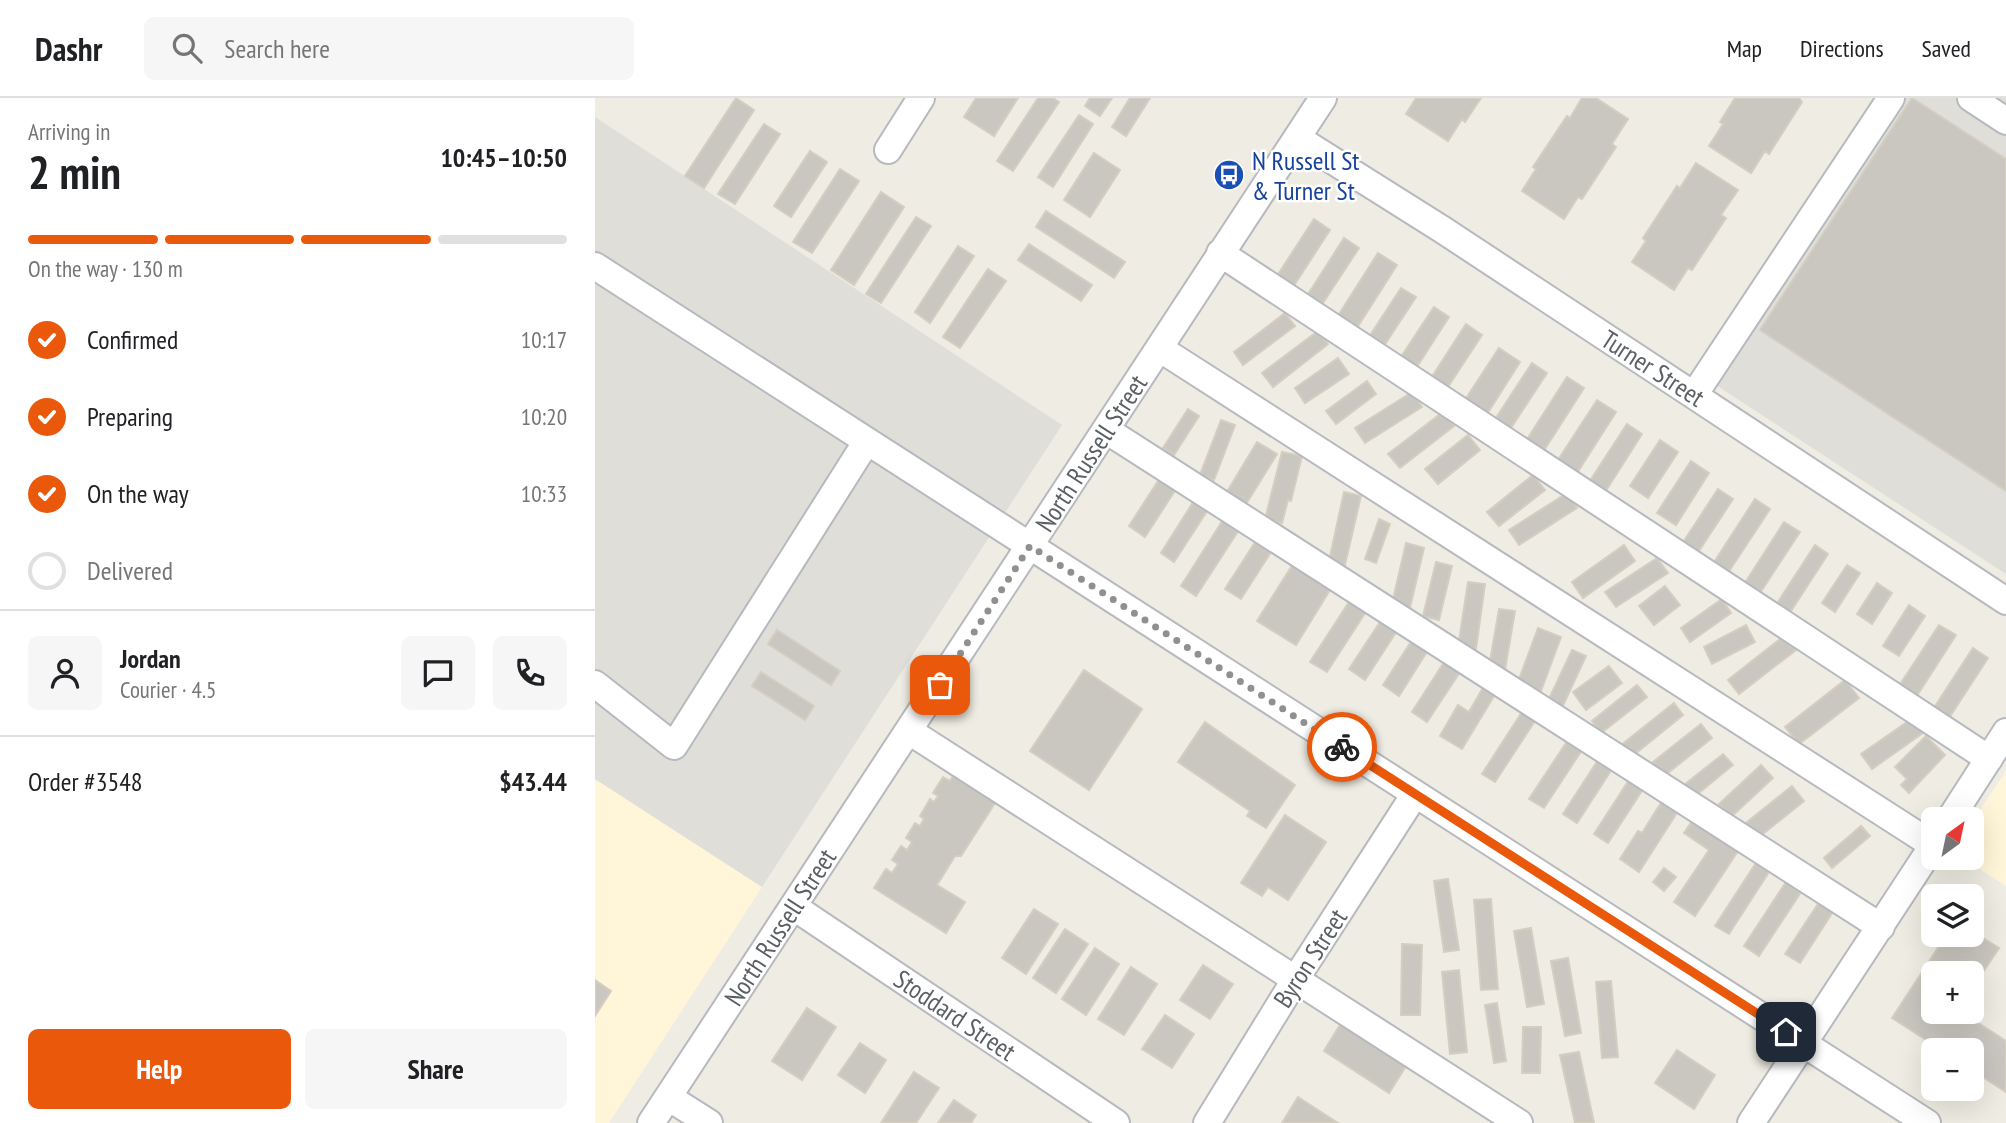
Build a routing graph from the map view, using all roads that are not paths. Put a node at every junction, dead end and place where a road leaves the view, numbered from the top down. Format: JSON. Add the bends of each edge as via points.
{"nodes":[{"id":1,"x":921,"y":98,"type":"edge"},
{"id":2,"x":1323,"y":98,"type":"edge"},
{"id":3,"x":1891,"y":98,"type":"edge"},
{"id":4,"x":1971,"y":98,"type":"edge"},
{"id":5,"x":2006,"y":121,"type":"edge"},
{"id":6,"x":1297,"y":138,"type":"junction"},
{"id":7,"x":888,"y":150,"type":"dead end"},
{"id":8,"x":1220,"y":253,"type":"junction"},
{"id":9,"x":595,"y":266,"type":"edge"},
{"id":10,"x":1159,"y":348,"type":"junction"},
{"id":11,"x":1694,"y":395,"type":"junction"},
{"id":12,"x":1106,"y":430,"type":"junction"},
{"id":13,"x":867,"y":442,"type":"junction"},
{"id":14,"x":1030,"y":546,"type":"junction"},
{"id":15,"x":2006,"y":601,"type":"edge"},
{"id":16,"x":595,"y":684,"type":"edge"},
{"id":17,"x":909,"y":731,"type":"junction"},
{"id":18,"x":2006,"y":732,"type":"edge"},
{"id":19,"x":1989,"y":759,"type":"junction"},
{"id":20,"x":1415,"y":794,"type":"junction"},
{"id":21,"x":1958,"y":807,"type":"edge"},
{"id":22,"x":1921,"y":837,"type":"edge"},
{"id":23,"x":1921,"y":864,"type":"edge"},
{"id":24,"x":794,"y":907,"type":"junction"},
{"id":25,"x":1881,"y":927,"type":"junction"},
{"id":26,"x":1295,"y":980,"type":"junction"},
{"id":27,"x":1804,"y":1044,"type":"junction"},
{"id":28,"x":668,"y":1097,"type":"junction"},
{"id":29,"x":651,"y":1123,"type":"edge"},
{"id":30,"x":709,"y":1123,"type":"edge"},
{"id":31,"x":1116,"y":1123,"type":"edge"},
{"id":32,"x":1207,"y":1123,"type":"edge"},
{"id":33,"x":1519,"y":1123,"type":"edge"},
{"id":34,"x":1751,"y":1123,"type":"edge"},
{"id":35,"x":1927,"y":1123,"type":"edge"}],
"edges":[{"from":1,"to":7,"type":"street"},
{"from":2,"to":6,"type":"street","name":"North Russell Street"},
{"from":3,"to":11,"type":"street"},
{"from":4,"to":5,"type":"street"},
{"from":6,"to":8,"type":"street","name":"North Russell Street"},
{"from":6,"to":11,"type":"street","name":"Turner Street"},
{"from":8,"to":10,"type":"street","name":"North Russell Street"},
{"from":8,"to":19,"type":"street"},
{"from":9,"to":13,"type":"street"},
{"from":10,"to":12,"type":"street","name":"North Russell Street"},
{"from":10,"to":22,"type":"street"},
{"from":11,"to":15,"type":"street","name":"Turner Street"},
{"from":12,"to":14,"type":"street","name":"North Russell Street"},
{"from":12,"to":25,"type":"street"},
{"from":13,"to":14,"type":"street"},
{"from":13,"to":16,"type":"street","via":[[674,746]]},
{"from":14,"to":17,"type":"street","name":"North Russell Street"},
{"from":14,"to":20,"type":"street"},
{"from":17,"to":24,"type":"street","name":"North Russell Street"},
{"from":17,"to":26,"type":"street"},
{"from":18,"to":19,"type":"street"},
{"from":19,"to":21,"type":"street"},
{"from":20,"to":26,"type":"street","name":"Byron Street"},
{"from":20,"to":27,"type":"street"},
{"from":23,"to":25,"type":"street"},
{"from":24,"to":28,"type":"street","name":"North Russell Street"},
{"from":24,"to":31,"type":"street","name":"Stoddard Street"},
{"from":25,"to":27,"type":"street"},
{"from":26,"to":32,"type":"street","name":"Byron Street"},
{"from":26,"to":33,"type":"street"},
{"from":27,"to":34,"type":"street"},
{"from":27,"to":35,"type":"street"},
{"from":28,"to":29,"type":"street","name":"North Russell Street"},
{"from":28,"to":30,"type":"street"}]}
